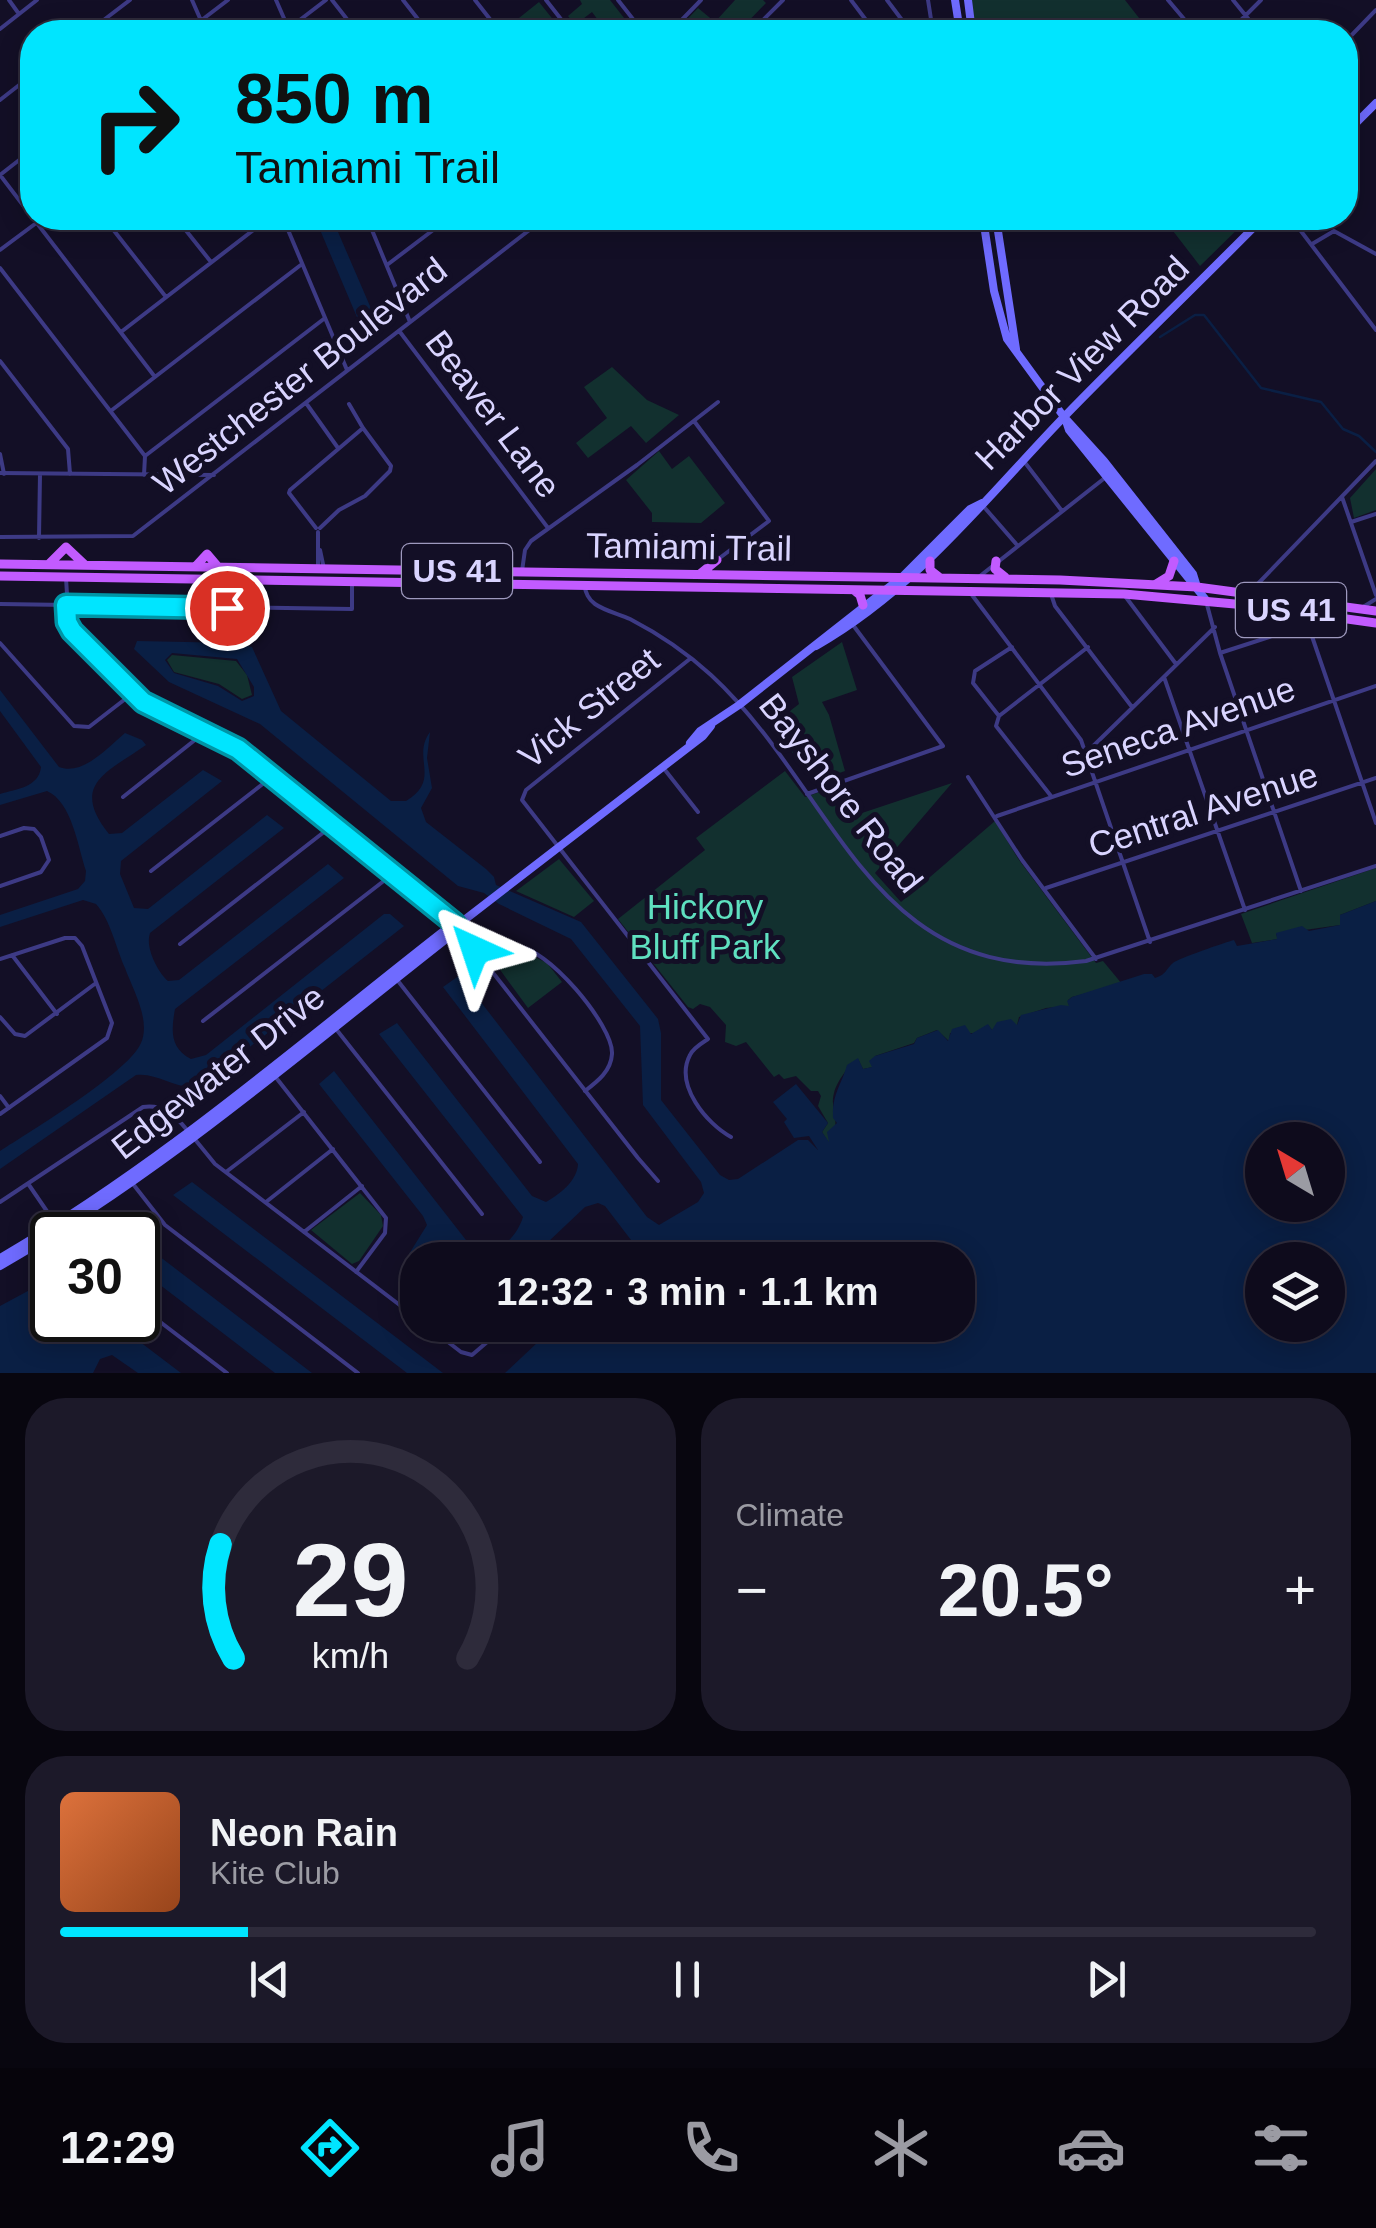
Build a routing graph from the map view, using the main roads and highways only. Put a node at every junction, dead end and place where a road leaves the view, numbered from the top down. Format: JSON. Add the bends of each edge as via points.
{"nodes":[{"id":1,"x":1376,"y":103,"type":"edge"},
{"id":2,"x":1358,"y":121,"type":"edge"},
{"id":3,"x":985,"y":230,"type":"edge"},
{"id":4,"x":998,"y":230,"type":"edge"},
{"id":5,"x":1251,"y":230,"type":"edge"},
{"id":6,"x":988,"y":251,"type":"junction"},
{"id":7,"x":1006,"y":291,"type":"junction"},
{"id":8,"x":994,"y":295,"type":"junction"},
{"id":9,"x":1010,"y":318,"type":"junction"},
{"id":10,"x":1016,"y":350,"type":"junction"},
{"id":11,"x":1064,"y":417,"type":"junction"},
{"id":12,"x":982,"y":504,"type":"junction"},
{"id":13,"x":1150,"y":527,"type":"junction"},
{"id":14,"x":930,"y":561,"type":"junction"},
{"id":15,"x":996,"y":561,"type":"road end"},
{"id":16,"x":1174,"y":561,"type":"junction"},
{"id":17,"x":0,"y":564,"type":"edge"},
{"id":18,"x":46,"y":565,"type":"junction"},
{"id":19,"x":87,"y":566,"type":"junction"},
{"id":20,"x":350,"y":569,"type":"junction"},
{"id":21,"x":378,"y":570,"type":"junction"},
{"id":22,"x":700,"y":574,"type":"junction"},
{"id":23,"x":715,"y":574,"type":"junction"},
{"id":24,"x":740,"y":575,"type":"junction"},
{"id":25,"x":0,"y":576,"type":"edge"},
{"id":26,"x":908,"y":577,"type":"junction"},
{"id":27,"x":941,"y":578,"type":"junction"},
{"id":28,"x":1007,"y":578,"type":"junction"},
{"id":29,"x":1074,"y":580,"type":"junction"},
{"id":30,"x":328,"y":581,"type":"junction"},
{"id":31,"x":352,"y":582,"type":"junction"},
{"id":32,"x":1156,"y":584,"type":"junction"},
{"id":33,"x":694,"y":586,"type":"junction"},
{"id":34,"x":720,"y":587,"type":"junction"},
{"id":35,"x":1197,"y":588,"type":"junction"},
{"id":36,"x":853,"y":589,"type":"junction"},
{"id":37,"x":883,"y":590,"type":"junction"},
{"id":38,"x":896,"y":590,"type":"junction"},
{"id":39,"x":1050,"y":592,"type":"junction"},
{"id":40,"x":1206,"y":600,"type":"junction"},
{"id":41,"x":863,"y":606,"type":"junction"},
{"id":42,"x":1376,"y":611,"type":"edge"},
{"id":43,"x":1376,"y":623,"type":"edge"},
{"id":44,"x":816,"y":646,"type":"junction"},
{"id":45,"x":85,"y":1212,"type":"edge"},
{"id":46,"x":30,"y":1244,"type":"edge"},
{"id":47,"x":30,"y":1248,"type":"edge"},
{"id":48,"x":0,"y":1258,"type":"edge"},
{"id":49,"x":0,"y":1266,"type":"edge"}],
"edges":[{"from":1,"to":2,"type":"main road"},
{"from":3,"to":6,"type":"main road"},
{"from":4,"to":7,"type":"main road"},
{"from":5,"to":11,"type":"main road","name":"Harbor View Road"},
{"from":6,"to":7,"type":"main road"},
{"from":6,"to":8,"type":"main road"},
{"from":7,"to":9,"type":"main road"},
{"from":8,"to":9,"type":"main road"},
{"from":8,"to":10,"type":"main road"},
{"from":9,"to":10,"type":"main road"},
{"from":10,"to":11,"type":"main road"},
{"from":11,"to":12,"type":"main road","name":"Harbor View Road"},
{"from":11,"to":13,"type":"main road"},
{"from":11,"to":13,"type":"main road"},
{"from":12,"to":14,"type":"main road","name":"Harbor View Road"},
{"from":12,"to":26,"type":"main road","name":"Harbor View Road"},
{"from":13,"to":16,"type":"main road"},
{"from":13,"to":35,"type":"main road","via":[[1193,574]]},
{"from":14,"to":26,"type":"main road","name":"Harbor View Road"},
{"from":14,"to":27,"type":"main road"},
{"from":15,"to":28,"type":"main road","via":[[995,569]]},
{"from":16,"to":32,"type":"main road","via":[[1169,576]]},
{"from":16,"to":35,"type":"main road"},
{"from":17,"to":18,"type":"main road","name":"Tamiami Trail","number":"US 41"},
{"from":18,"to":19,"type":"main road","name":"Tamiami Trail","number":"US 41"},
{"from":18,"to":19,"type":"main road","via":[[66,542]]},
{"from":19,"to":20,"type":"main road","name":"Tamiami Trail","number":"US 41"},
{"from":20,"to":21,"type":"main road","name":"Tamiami Trail","number":"US 41"},
{"from":20,"to":30,"type":"main road"},
{"from":21,"to":22,"type":"main road","name":"Tamiami Trail","number":"US 41"},
{"from":21,"to":31,"type":"main road"},
{"from":22,"to":23,"type":"main road","name":"Tamiami Trail","number":"US 41"},
{"from":22,"to":23,"type":"main road","via":[[717,560]]},
{"from":23,"to":24,"type":"main road","name":"Tamiami Trail","number":"US 41"},
{"from":23,"to":33,"type":"main road"},
{"from":24,"to":26,"type":"main road","name":"Tamiami Trail","number":"US 41"},
{"from":24,"to":34,"type":"main road"},
{"from":25,"to":30,"type":"main road","name":"Tamiami Trail","number":"US 41"},
{"from":26,"to":27,"type":"main road","name":"Tamiami Trail","number":"US 41"},
{"from":26,"to":37,"type":"main road","name":"Harbor View Road"},
{"from":26,"to":38,"type":"main road","name":"Harbor View Road"},
{"from":27,"to":28,"type":"main road","name":"Tamiami Trail","number":"US 41"},
{"from":28,"to":29,"type":"main road","name":"Tamiami Trail","number":"US 41"},
{"from":29,"to":32,"type":"main road","name":"Tamiami Trail","number":"US 41"},
{"from":29,"to":39,"type":"main road"},
{"from":30,"to":31,"type":"main road","name":"Tamiami Trail","number":"US 41"},
{"from":31,"to":33,"type":"main road","name":"Tamiami Trail","number":"US 41"},
{"from":32,"to":35,"type":"main road","name":"Tamiami Trail","number":"US 41"},
{"from":33,"to":34,"type":"main road","name":"Tamiami Trail","number":"US 41"},
{"from":34,"to":36,"type":"main road","name":"Tamiami Trail","number":"US 41"},
{"from":35,"to":40,"type":"main road"},
{"from":35,"to":42,"type":"main road","name":"Tamiami Trail","number":"US 41"},
{"from":36,"to":37,"type":"main road","name":"Tamiami Trail","number":"US 41"},
{"from":36,"to":41,"type":"main road"},
{"from":37,"to":38,"type":"main road","name":"Tamiami Trail","number":"US 41"},
{"from":37,"to":41,"type":"main road","name":"Edgewater Drive"},
{"from":38,"to":39,"type":"main road","name":"Tamiami Trail","number":"US 41"},
{"from":38,"to":44,"type":"main road","name":"Edgewater Drive"},
{"from":39,"to":40,"type":"main road","name":"Tamiami Trail","number":"US 41"},
{"from":40,"to":43,"type":"main road","name":"Tamiami Trail","number":"US 41"},
{"from":41,"to":44,"type":"main road","name":"Edgewater Drive"},
{"from":44,"to":45,"type":"main road","name":"Edgewater Drive"},
{"from":46,"to":48,"type":"main road","name":"Edgewater Drive"},
{"from":47,"to":49,"type":"main road","name":"Edgewater Drive"}]}
